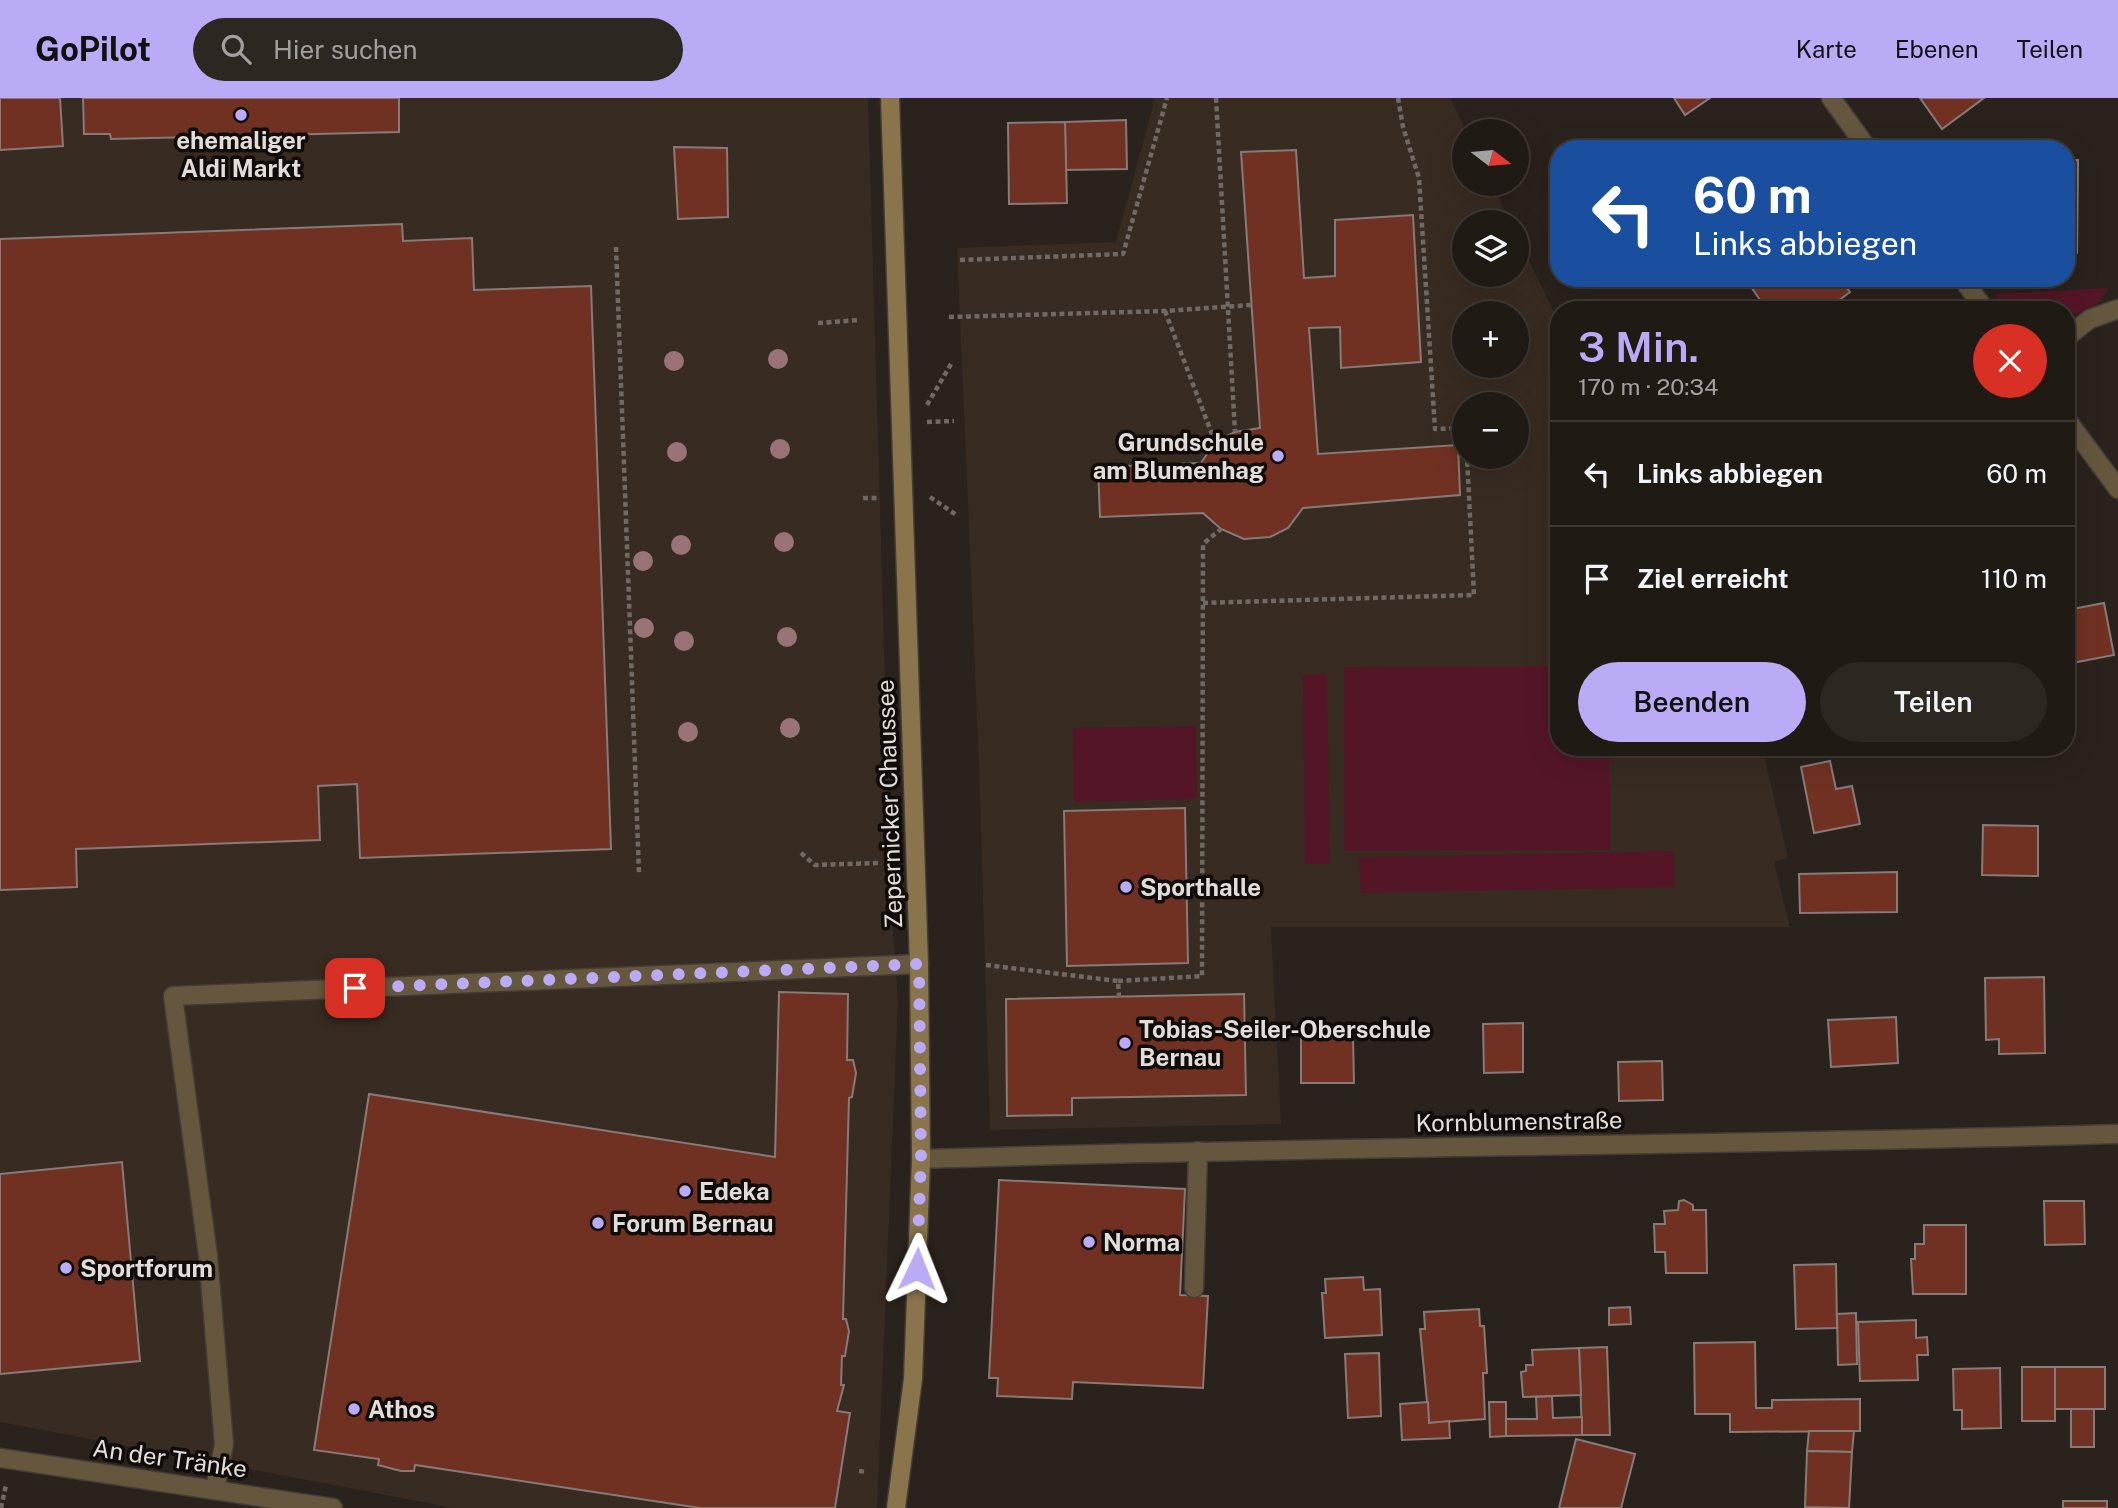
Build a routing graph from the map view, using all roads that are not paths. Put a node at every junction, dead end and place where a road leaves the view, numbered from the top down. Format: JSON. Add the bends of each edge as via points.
{"nodes":[{"id":1,"x":890,"y":98,"type":"edge"},
{"id":2,"x":1831,"y":98,"type":"edge"},
{"id":3,"x":1861,"y":140,"type":"edge"},
{"id":4,"x":2118,"y":309,"type":"edge"},
{"id":5,"x":2075,"y":331,"type":"edge"},
{"id":6,"x":2075,"y":431,"type":"edge"},
{"id":7,"x":2118,"y":489,"type":"edge"},
{"id":8,"x":919,"y":964,"type":"junction"},
{"id":9,"x":2118,"y":1134,"type":"edge"},
{"id":10,"x":1198,"y":1150,"type":"junction"},
{"id":11,"x":921,"y":1159,"type":"junction"},
{"id":12,"x":1194,"y":1288,"type":"dead end"},
{"id":13,"x":0,"y":1458,"type":"edge"},
{"id":14,"x":215,"y":1489,"type":"junction"},
{"id":15,"x":270,"y":1503,"type":"edge"},
{"id":16,"x":333,"y":1508,"type":"edge"},
{"id":17,"x":897,"y":1508,"type":"edge"}],
"edges":[{"from":1,"to":8,"type":"main road","name":"Zepernicker Chaussee"},
{"from":2,"to":3,"type":"street"},
{"from":4,"to":5,"type":"street","via":[[2090,319]]},
{"from":6,"to":7,"type":"street"},
{"from":8,"to":11,"type":"main road","name":"Zepernicker Chaussee"},
{"from":8,"to":14,"type":"street","via":[[173,996],[208,1256],[223,1430]]},
{"from":9,"to":10,"type":"street","name":"Kornblumenstraße"},
{"from":10,"to":11,"type":"street","name":"Kornblumenstraße"},
{"from":10,"to":12,"type":"street"},
{"from":11,"to":17,"type":"main road","name":"Zepernicker Chaussee","via":[[913,1379]]},
{"from":13,"to":14,"type":"street","name":"An der Tränke"},
{"from":14,"to":15,"type":"street","name":"An der Tränke"},
{"from":15,"to":16,"type":"street","name":"An der Tränke"}]}
